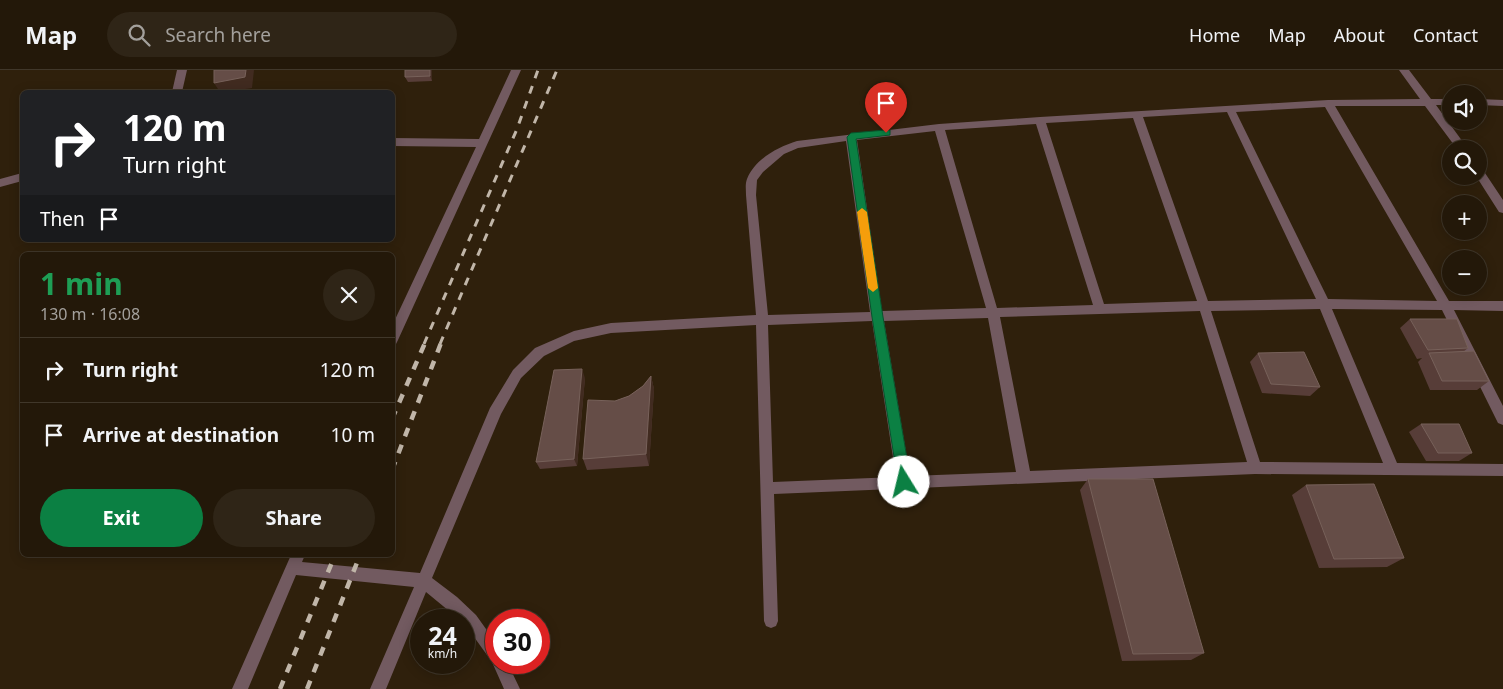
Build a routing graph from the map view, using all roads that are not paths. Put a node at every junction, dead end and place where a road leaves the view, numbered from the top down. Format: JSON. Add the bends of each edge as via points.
{"nodes":[{"id":1,"x":182,"y":70,"type":"edge"},
{"id":2,"x":516,"y":70,"type":"edge"},
{"id":3,"x":1404,"y":70,"type":"edge"},
{"id":4,"x":177,"y":90,"type":"edge"},
{"id":5,"x":1428,"y":102,"type":"junction"},
{"id":6,"x":1442,"y":102,"type":"edge"},
{"id":7,"x":1487,"y":102,"type":"edge"},
{"id":8,"x":1328,"y":103,"type":"junction"},
{"id":9,"x":1503,"y":103,"type":"edge"},
{"id":10,"x":1230,"y":109,"type":"junction"},
{"id":11,"x":1137,"y":114,"type":"junction"},
{"id":12,"x":1040,"y":120,"type":"junction"},
{"id":13,"x":939,"y":127,"type":"junction"},
{"id":14,"x":851,"y":137,"type":"junction"},
{"id":15,"x":1455,"y":140,"type":"edge"},
{"id":16,"x":395,"y":142,"type":"edge"},
{"id":17,"x":483,"y":143,"type":"junction"},
{"id":18,"x":20,"y":178,"type":"edge"},
{"id":19,"x":0,"y":183,"type":"edge"},
{"id":20,"x":1487,"y":185,"type":"edge"},
{"id":21,"x":1503,"y":209,"type":"edge"},
{"id":22,"x":1324,"y":304,"type":"junction"},
{"id":23,"x":1204,"y":306,"type":"junction"},
{"id":24,"x":1446,"y":306,"type":"junction"},
{"id":25,"x":1503,"y":306,"type":"edge"},
{"id":26,"x":1100,"y":309,"type":"junction"},
{"id":27,"x":993,"y":313,"type":"junction"},
{"id":28,"x":877,"y":317,"type":"junction"},
{"id":29,"x":762,"y":320,"type":"junction"},
{"id":30,"x":395,"y":334,"type":"edge"},
{"id":31,"x":1503,"y":419,"type":"edge"},
{"id":32,"x":1256,"y":468,"type":"junction"},
{"id":33,"x":1392,"y":468,"type":"junction"},
{"id":34,"x":1503,"y":470,"type":"edge"},
{"id":35,"x":1024,"y":477,"type":"junction"},
{"id":36,"x":904,"y":482,"type":"junction"},
{"id":37,"x":767,"y":488,"type":"junction"},
{"id":38,"x":295,"y":562,"type":"edge"},
{"id":39,"x":424,"y":581,"type":"junction"},
{"id":40,"x":771,"y":622,"type":"dead end"},
{"id":41,"x":485,"y":640,"type":"edge"},
{"id":42,"x":505,"y":674,"type":"edge"},
{"id":43,"x":240,"y":689,"type":"edge"},
{"id":44,"x":378,"y":689,"type":"edge"},
{"id":45,"x":512,"y":689,"type":"edge"}],
"edges":[{"from":1,"to":4,"type":"street"},
{"from":2,"to":17,"type":"street"},
{"from":3,"to":5,"type":"street"},
{"from":5,"to":6,"type":"street"},
{"from":5,"to":8,"type":"street"},
{"from":5,"to":15,"type":"street"},
{"from":7,"to":9,"type":"street"},
{"from":8,"to":10,"type":"street"},
{"from":8,"to":24,"type":"street"},
{"from":10,"to":11,"type":"street"},
{"from":10,"to":22,"type":"street"},
{"from":11,"to":12,"type":"street"},
{"from":11,"to":23,"type":"street"},
{"from":12,"to":13,"type":"street"},
{"from":12,"to":26,"type":"street"},
{"from":13,"to":14,"type":"street"},
{"from":13,"to":27,"type":"street"},
{"from":14,"to":28,"type":"street"},
{"from":14,"to":29,"type":"street","via":[[780,151],[758,169],[752,180]]},
{"from":16,"to":17,"type":"street"},
{"from":17,"to":30,"type":"street"},
{"from":18,"to":19,"type":"street"},
{"from":20,"to":21,"type":"street"},
{"from":22,"to":23,"type":"street"},
{"from":22,"to":24,"type":"street"},
{"from":22,"to":33,"type":"street"},
{"from":23,"to":26,"type":"street"},
{"from":23,"to":32,"type":"street"},
{"from":24,"to":25,"type":"street"},
{"from":24,"to":31,"type":"street"},
{"from":26,"to":27,"type":"street"},
{"from":27,"to":28,"type":"street"},
{"from":27,"to":35,"type":"street"},
{"from":28,"to":29,"type":"street"},
{"from":28,"to":36,"type":"street"},
{"from":29,"to":37,"type":"street"},
{"from":29,"to":39,"type":"street","via":[[610,328],[586,332],[536,354],[522,367],[495,412]]},
{"from":32,"to":33,"type":"street"},
{"from":32,"to":35,"type":"street"},
{"from":33,"to":34,"type":"street"},
{"from":35,"to":36,"type":"street"},
{"from":36,"to":37,"type":"street"},
{"from":37,"to":40,"type":"street"},
{"from":38,"to":39,"type":"street"},
{"from":38,"to":43,"type":"street"},
{"from":39,"to":41,"type":"street","via":[[471,620]]},
{"from":39,"to":44,"type":"street"},
{"from":42,"to":45,"type":"street"}]}
